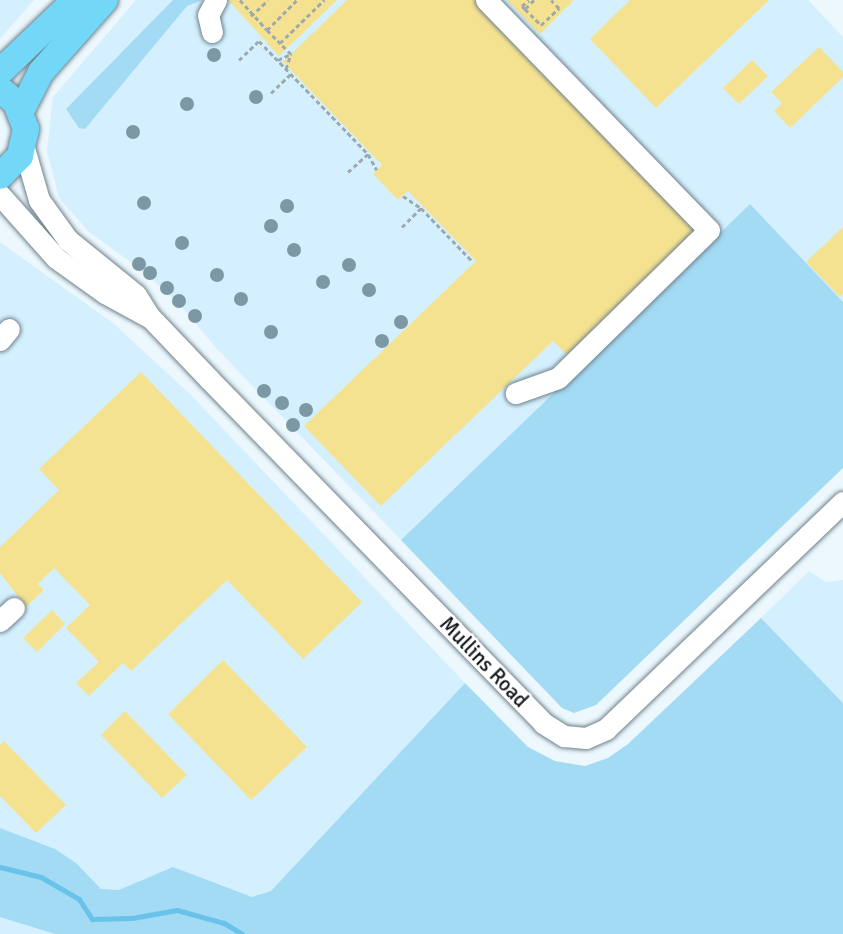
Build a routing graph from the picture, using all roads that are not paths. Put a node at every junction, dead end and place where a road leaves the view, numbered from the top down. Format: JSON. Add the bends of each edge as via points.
{"nodes":[{"id":1,"x":75,"y":0,"type":"edge"},
{"id":2,"x":105,"y":0,"type":"edge"},
{"id":3,"x":216,"y":0,"type":"edge"},
{"id":4,"x":486,"y":0,"type":"edge"},
{"id":5,"x":212,"y":32,"type":"dead end"},
{"id":6,"x":0,"y":72,"type":"edge"},
{"id":7,"x":0,"y":89,"type":"edge"},
{"id":8,"x":21,"y":111,"type":"junction"},
{"id":9,"x":24,"y":148,"type":"junction"},
{"id":10,"x":0,"y":176,"type":"edge"},
{"id":11,"x":0,"y":195,"type":"edge"},
{"id":12,"x":150,"y":317,"type":"junction"},
{"id":13,"x":516,"y":393,"type":"dead end"},
{"id":14,"x":843,"y":502,"type":"edge"}],
"edges":[{"from":1,"to":6,"type":"main road"},
{"from":2,"to":8,"type":"main road","via":[[41,72]]},
{"from":3,"to":5,"type":"street","via":[[208,15]]},
{"from":4,"to":13,"type":"street","via":[[709,230],[558,378]]},
{"from":7,"to":8,"type":"main road"},
{"from":8,"to":9,"type":"main road","via":[[26,129]]},
{"from":9,"to":10,"type":"main road","via":[[15,164]]},
{"from":9,"to":12,"type":"street","name":"Mullins Road","via":[[33,184],[51,221],[68,240],[136,295]]},
{"from":11,"to":12,"type":"street","name":"Mullins Road","via":[[56,258],[105,293]]},
{"from":12,"to":14,"type":"street","name":"Mullins Road","via":[[543,723],[564,736],[586,738],[606,729]]}]}
